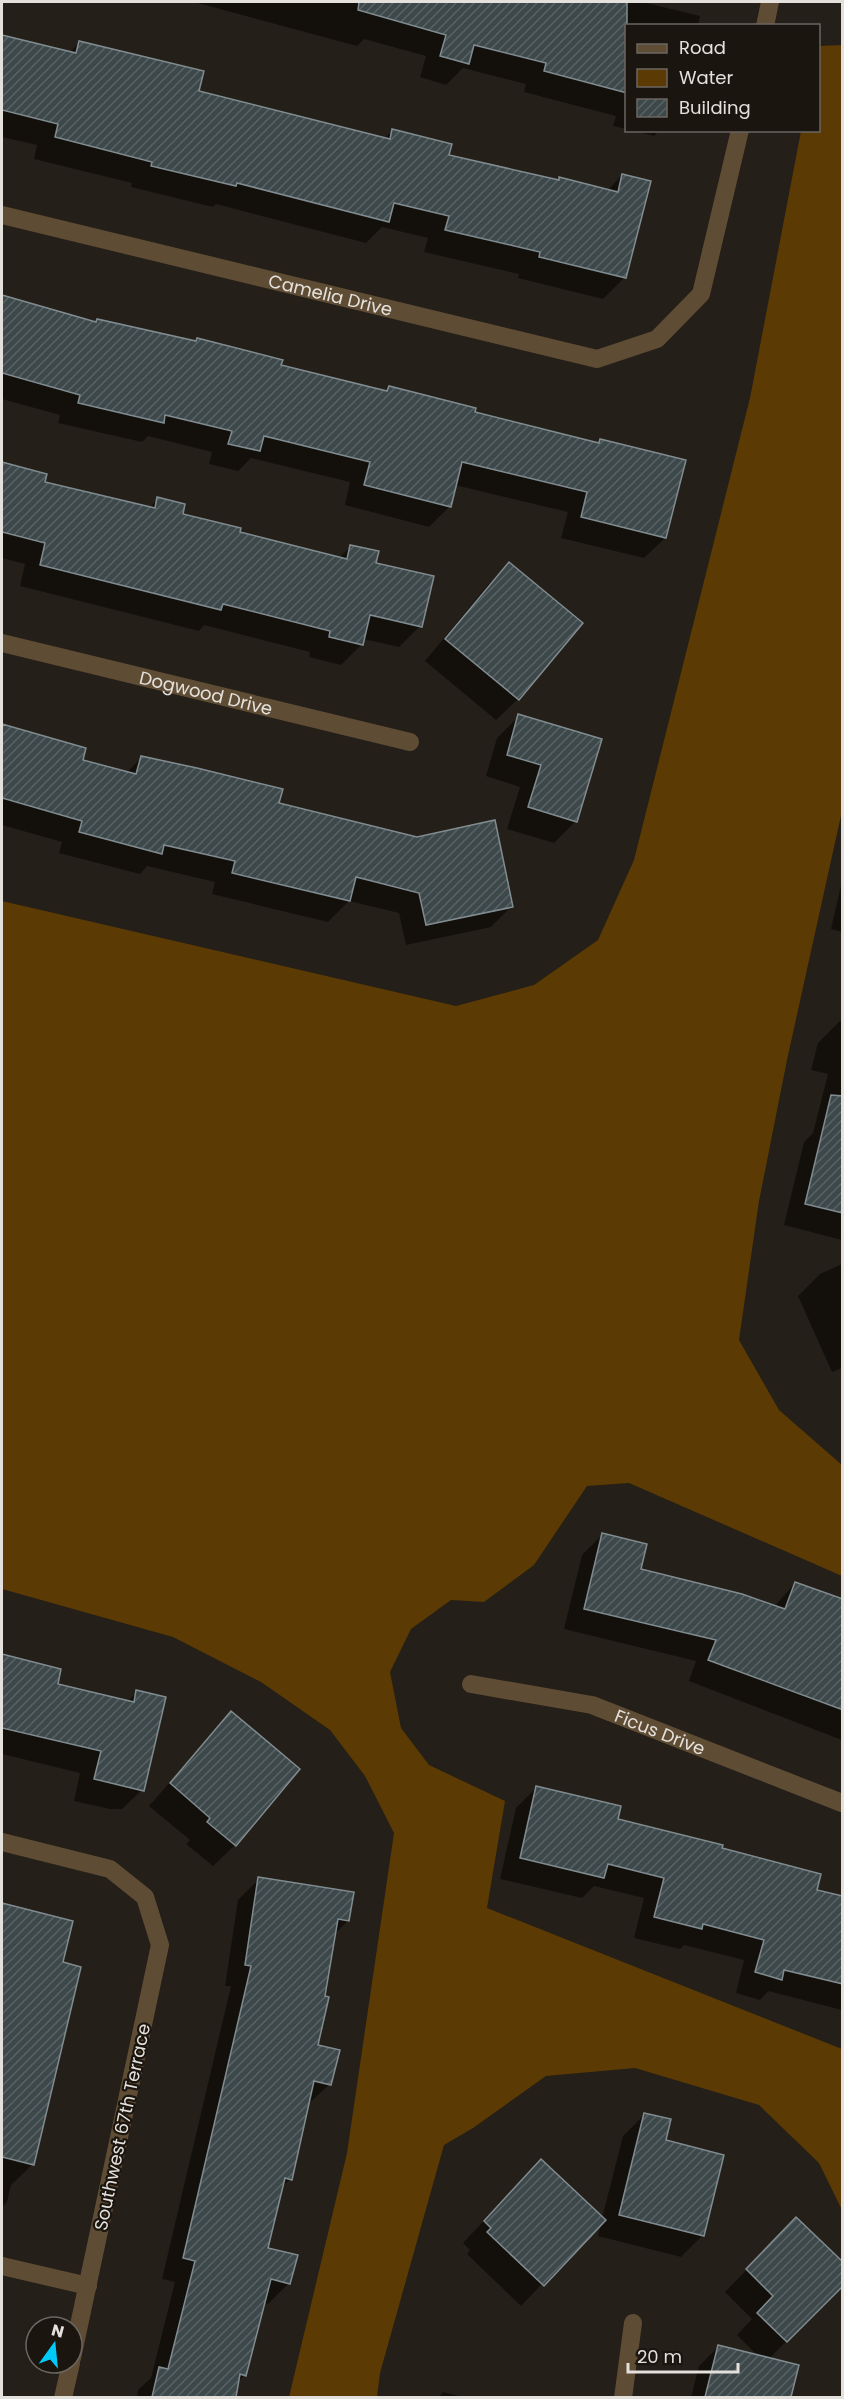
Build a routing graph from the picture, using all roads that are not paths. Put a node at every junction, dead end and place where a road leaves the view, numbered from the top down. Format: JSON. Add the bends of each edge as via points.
{"nodes":[{"id":1,"x":770,"y":2,"type":"edge"},
{"id":2,"x":765,"y":24,"type":"edge"},
{"id":3,"x":740,"y":132,"type":"edge"},
{"id":4,"x":2,"y":215,"type":"edge"},
{"id":5,"x":2,"y":643,"type":"edge"},
{"id":6,"x":410,"y":742,"type":"dead end"},
{"id":7,"x":471,"y":1684,"type":"dead end"},
{"id":8,"x":843,"y":1803,"type":"edge"},
{"id":9,"x":2,"y":1842,"type":"edge"},
{"id":10,"x":2,"y":2266,"type":"edge"},
{"id":11,"x":88,"y":2286,"type":"junction"},
{"id":12,"x":82,"y":2315,"type":"edge"},
{"id":13,"x":633,"y":2323,"type":"dead end"},
{"id":14,"x":68,"y":2375,"type":"edge"},
{"id":15,"x":63,"y":2397,"type":"edge"},
{"id":16,"x":623,"y":2397,"type":"edge"}],
"edges":[{"from":1,"to":2,"type":"street"},
{"from":3,"to":4,"type":"street","name":"Camelia Drive","via":[[701,294],[657,339],[597,359]]},
{"from":5,"to":6,"type":"street","name":"Dogwood Drive"},
{"from":7,"to":8,"type":"street","name":"Ficus Drive","via":[[592,1705]]},
{"from":9,"to":11,"type":"street","name":"Southwest 67th Terrace","via":[[110,1869],[145,1897],[160,1945]]},
{"from":10,"to":11,"type":"street"},
{"from":11,"to":12,"type":"street","name":"Southwest 67th Terrace"},
{"from":13,"to":16,"type":"street"},
{"from":14,"to":15,"type":"street"}]}
